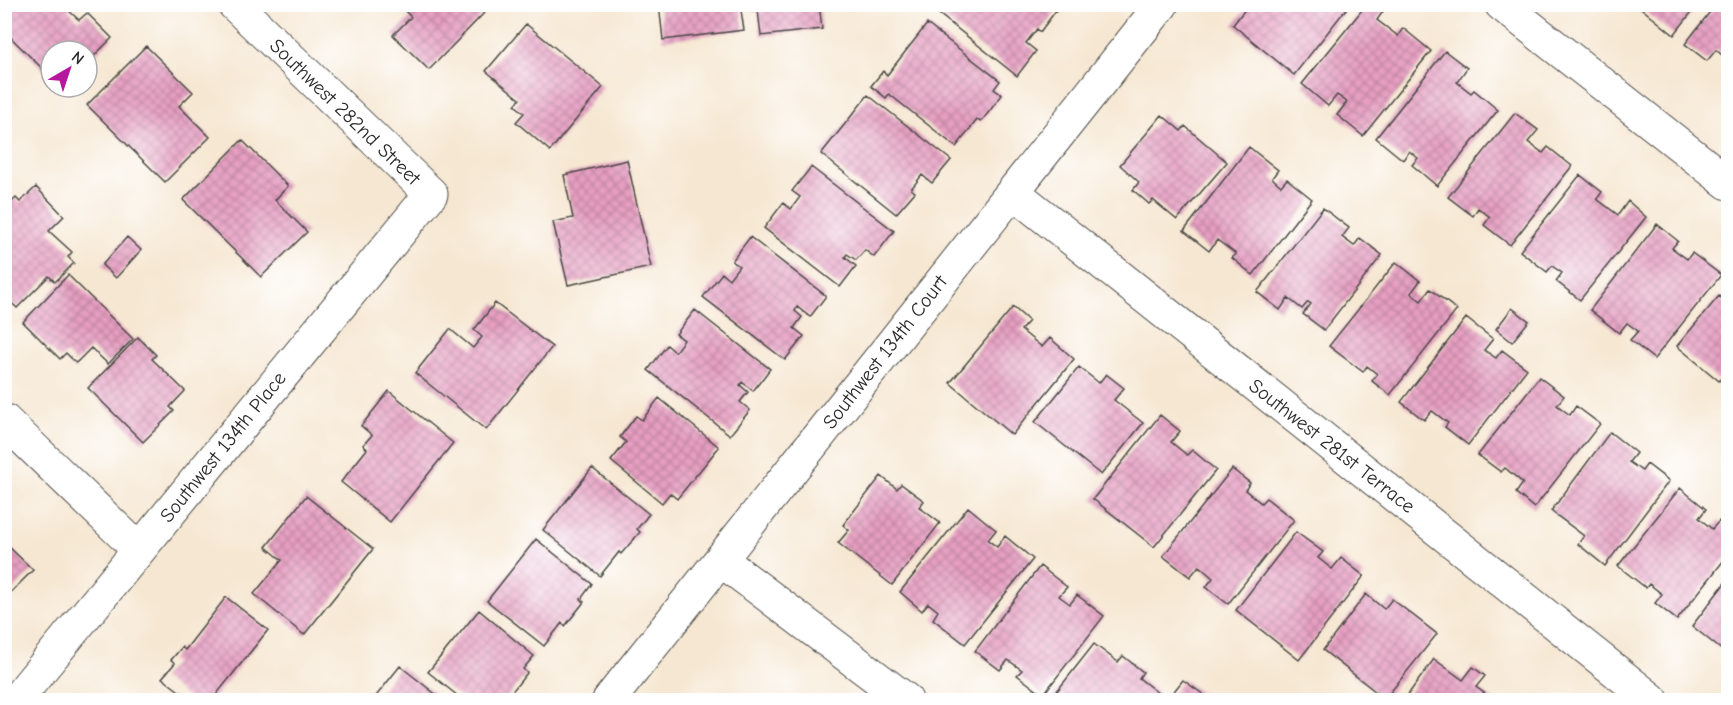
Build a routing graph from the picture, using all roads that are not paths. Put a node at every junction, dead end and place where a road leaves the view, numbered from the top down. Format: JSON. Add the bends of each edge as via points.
{"nodes":[{"id":1,"x":234,"y":4,"type":"edge"},
{"id":2,"x":1162,"y":4,"type":"edge"},
{"id":3,"x":1501,"y":4,"type":"edge"},
{"id":4,"x":1728,"y":183,"type":"edge"},
{"id":5,"x":1013,"y":192,"type":"junction"},
{"id":6,"x":430,"y":194,"type":"joint"},
{"id":7,"x":4,"y":420,"type":"edge"},
{"id":8,"x":138,"y":549,"type":"junction"},
{"id":9,"x":721,"y":560,"type":"junction"},
{"id":10,"x":16,"y":700,"type":"edge"},
{"id":11,"x":609,"y":700,"type":"edge"},
{"id":12,"x":906,"y":700,"type":"edge"},
{"id":13,"x":1652,"y":700,"type":"edge"}],
"edges":[{"from":1,"to":6,"type":"street","name":"Southwest 282nd Street"},
{"from":2,"to":5,"type":"street","name":"Southwest 134th Court"},
{"from":3,"to":4,"type":"street"},
{"from":5,"to":9,"type":"street","name":"Southwest 134th Court"},
{"from":5,"to":13,"type":"street","name":"Southwest 281st Terrace"},
{"from":6,"to":8,"type":"street","name":"Southwest 134th Place"},
{"from":7,"to":8,"type":"street"},
{"from":8,"to":10,"type":"street","name":"Southwest 134th Place"},
{"from":9,"to":11,"type":"street","name":"Southwest 134th Court"},
{"from":9,"to":12,"type":"street"}]}
